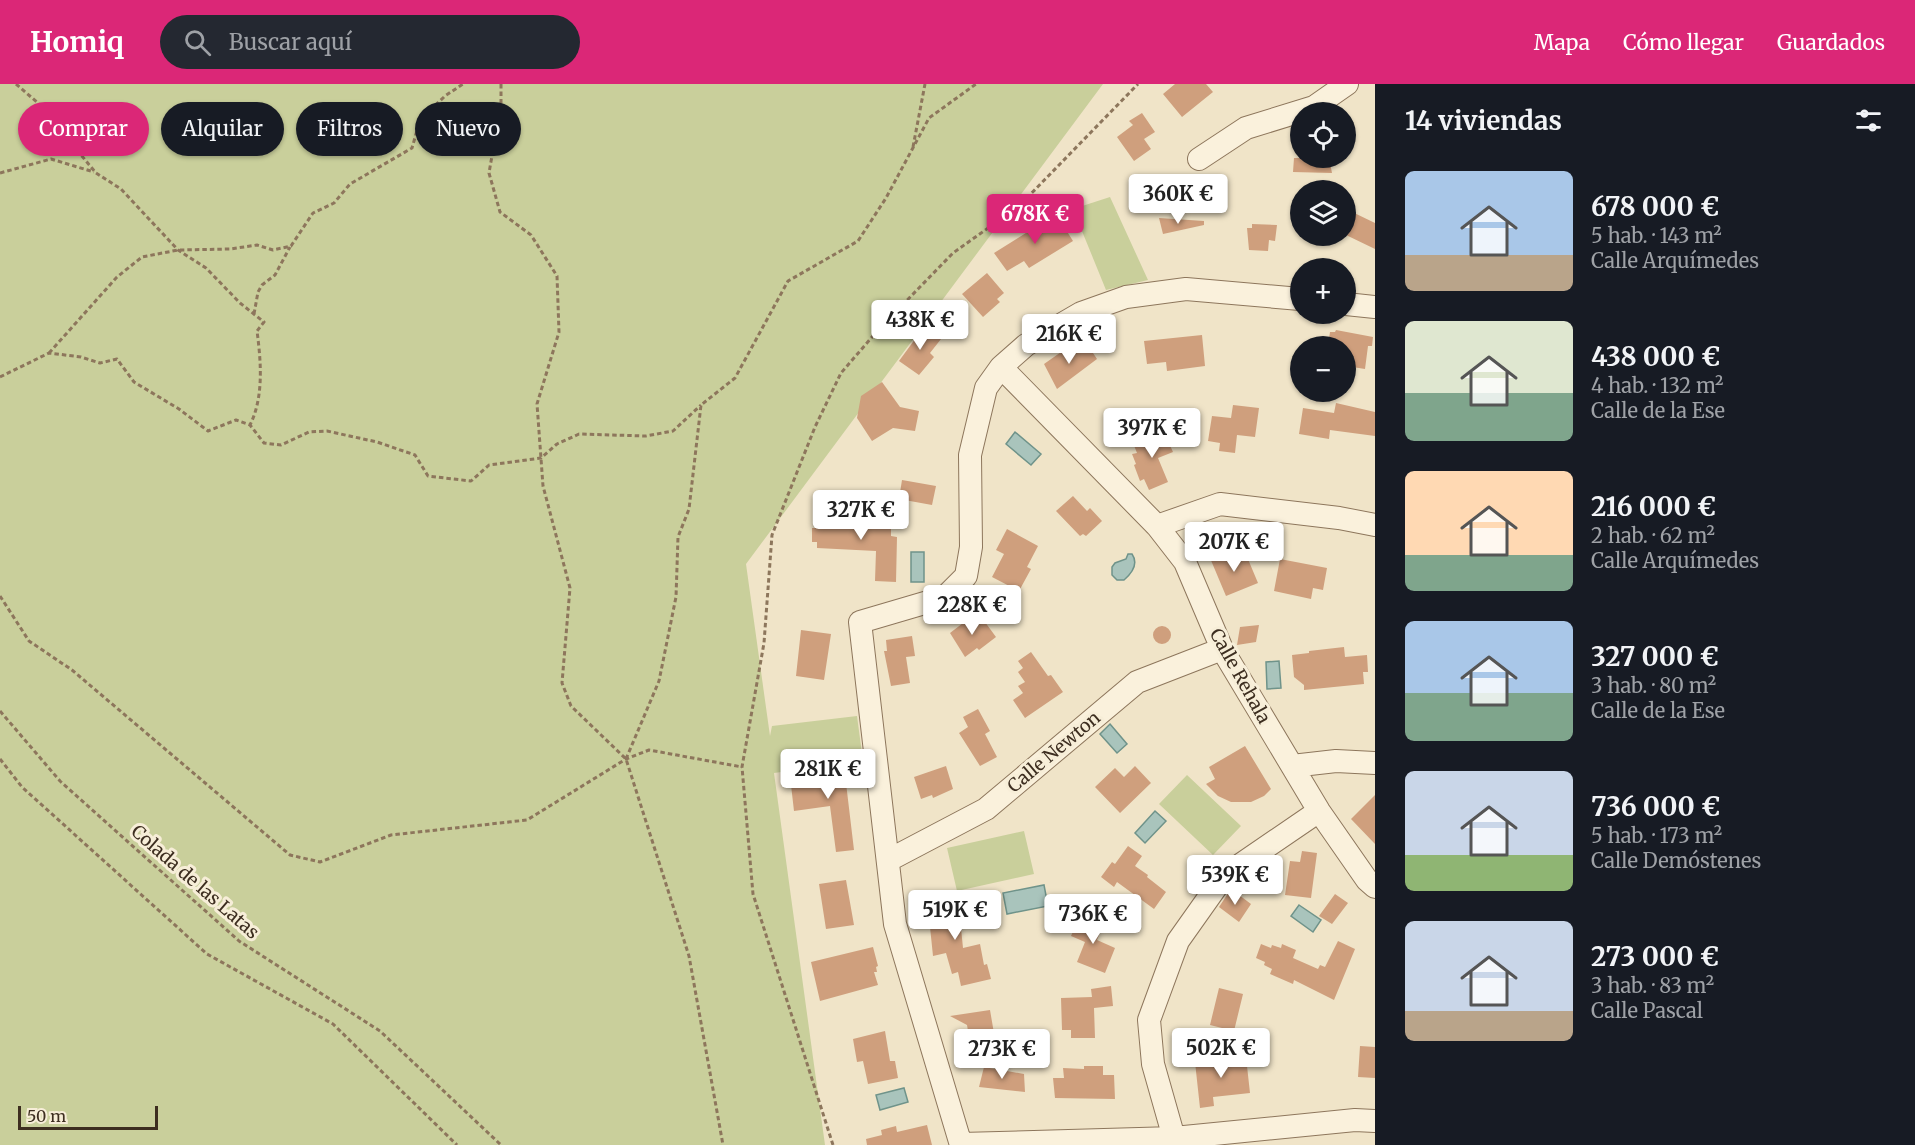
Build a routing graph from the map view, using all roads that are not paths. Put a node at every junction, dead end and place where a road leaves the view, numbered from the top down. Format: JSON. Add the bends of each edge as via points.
{"nodes":[{"id":1,"x":1347,"y":84,"type":"edge"},
{"id":2,"x":1199,"y":159,"type":"dead end"},
{"id":3,"x":1290,"y":298,"type":"edge"},
{"id":4,"x":1356,"y":305,"type":"edge"},
{"id":5,"x":1375,"y":307,"type":"edge"},
{"id":6,"x":1001,"y":367,"type":"junction"},
{"id":7,"x":1375,"y":525,"type":"edge"},
{"id":8,"x":1157,"y":526,"type":"junction"},
{"id":9,"x":1222,"y":649,"type":"junction"},
{"id":10,"x":1375,"y":763,"type":"edge"},
{"id":11,"x":1292,"y":766,"type":"junction"},
{"id":12,"x":1319,"y":811,"type":"junction"},
{"id":13,"x":889,"y":860,"type":"junction"},
{"id":14,"x":1375,"y":887,"type":"edge"},
{"id":15,"x":1375,"y":1121,"type":"edge"},
{"id":16,"x":1174,"y":1138,"type":"junction"},
{"id":17,"x":961,"y":1145,"type":"edge"}],
"edges":[{"from":1,"to":2,"type":"street","via":[[1314,107],[1246,128]]},
{"from":3,"to":6,"type":"street","via":[[1186,289],[1126,297],[1081,313],[1026,345]]},
{"from":4,"to":5,"type":"street"},
{"from":6,"to":8,"type":"street","name":"Calle Rehala"},
{"from":6,"to":13,"type":"street","via":[[986,388],[970,455],[971,547],[966,576],[945,597],[860,622]]},
{"from":7,"to":8,"type":"street","via":[[1220,504]]},
{"from":8,"to":9,"type":"street","name":"Calle Rehala","via":[[1185,562]]},
{"from":9,"to":11,"type":"street","name":"Calle Rehala"},
{"from":9,"to":13,"type":"street","name":"Calle Newton","via":[[1137,682],[986,809]]},
{"from":10,"to":11,"type":"street","via":[[1336,761]]},
{"from":11,"to":12,"type":"street","name":"Calle Rehala"},
{"from":12,"to":14,"type":"street","name":"Calle Rehala"},
{"from":12,"to":16,"type":"street","via":[[1224,876],[1178,941],[1149,1020],[1153,1064]]},
{"from":13,"to":17,"type":"street","via":[[895,924]]},
{"from":15,"to":16,"type":"street","via":[[1355,1119]]},
{"from":16,"to":17,"type":"street"}]}
